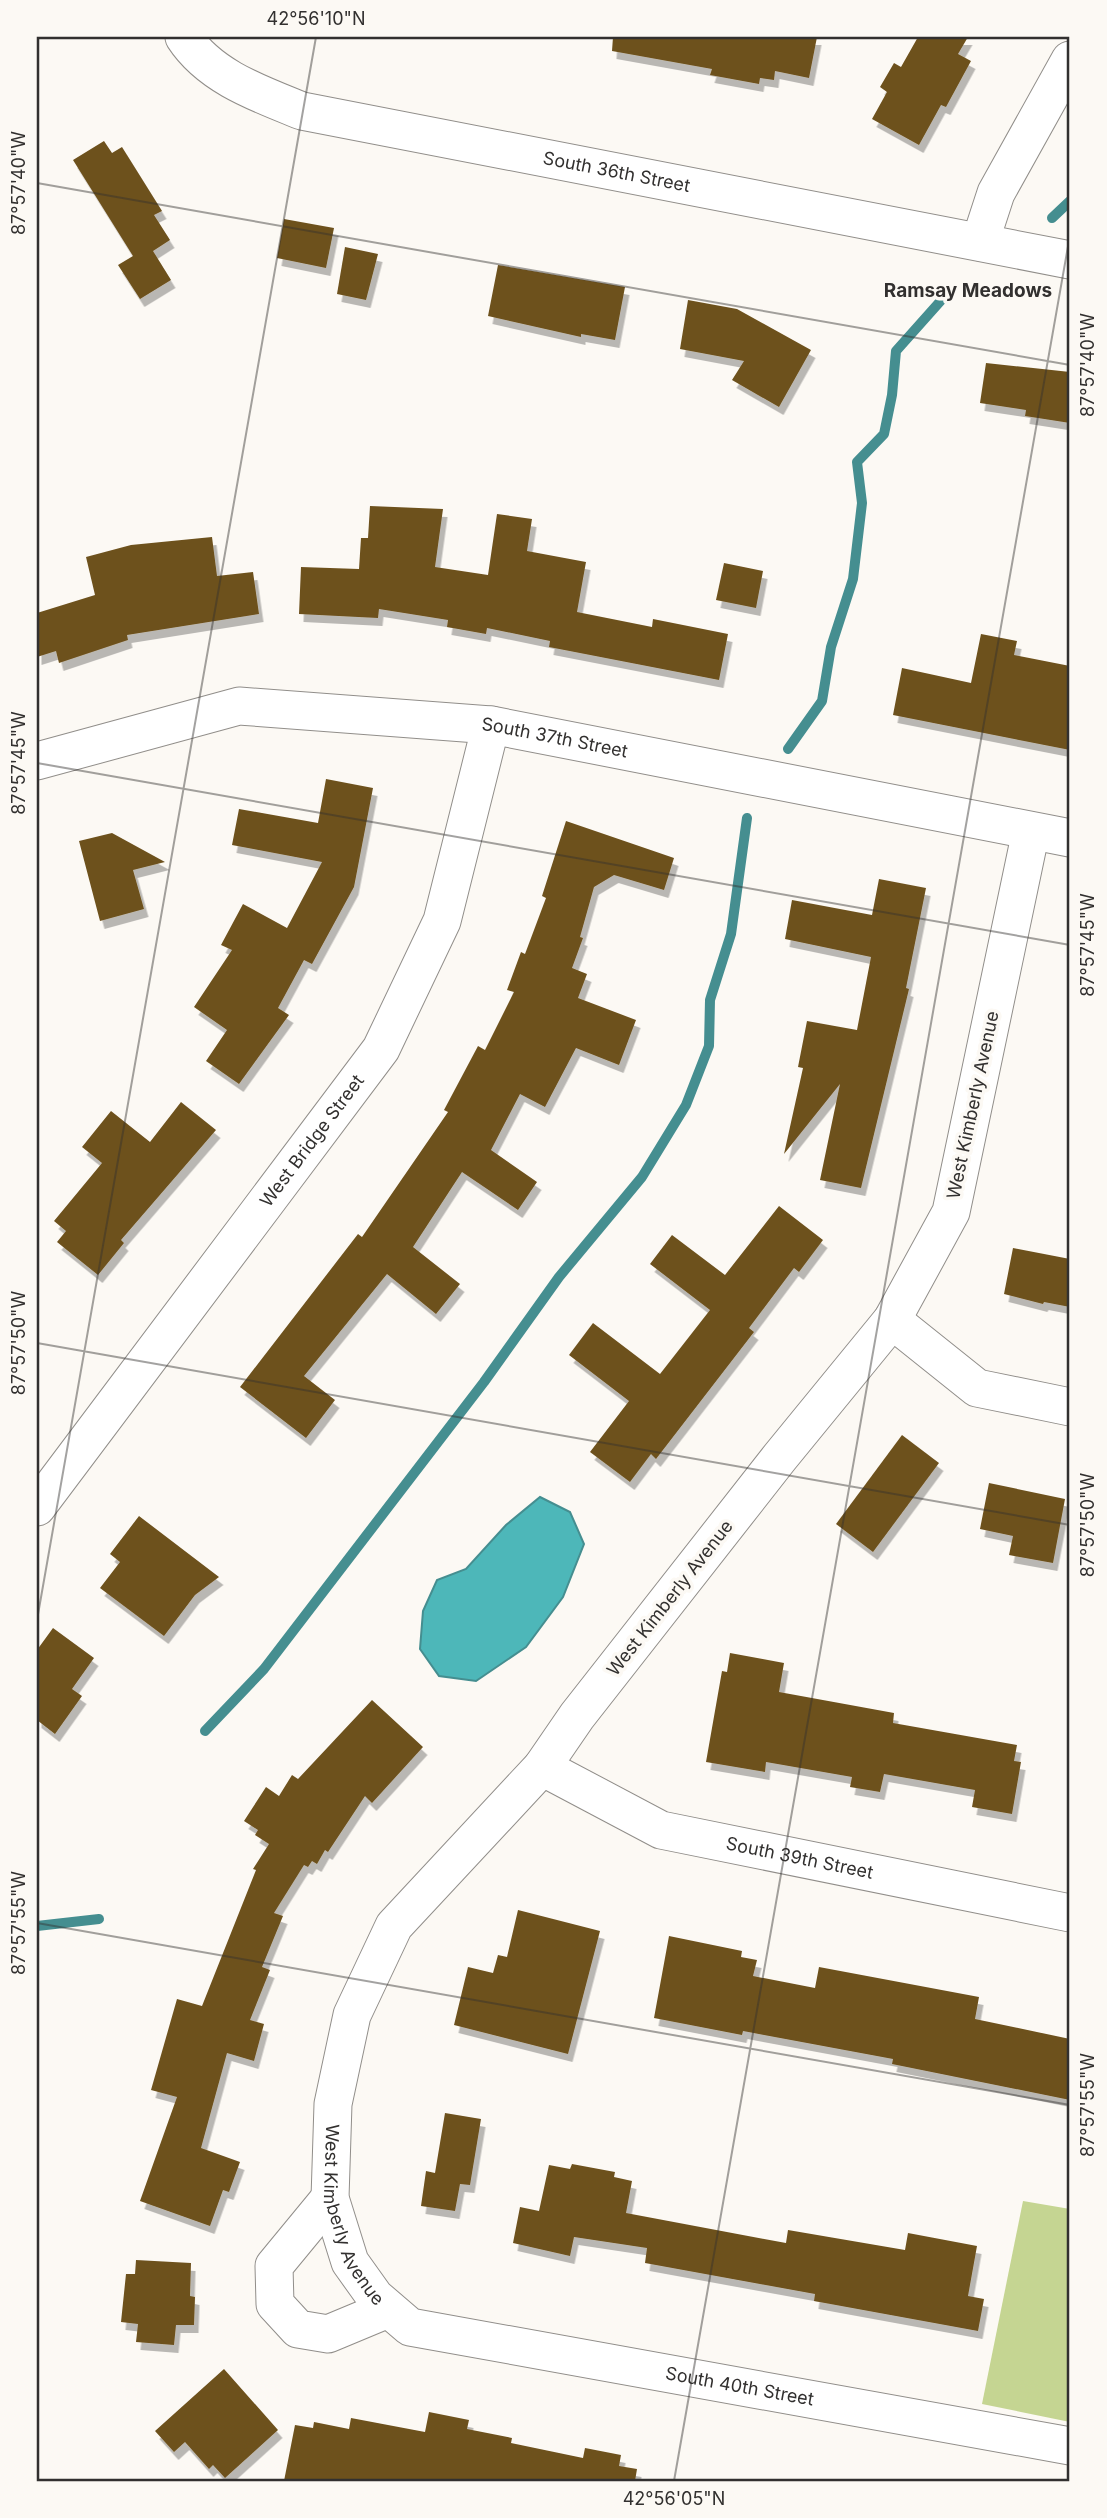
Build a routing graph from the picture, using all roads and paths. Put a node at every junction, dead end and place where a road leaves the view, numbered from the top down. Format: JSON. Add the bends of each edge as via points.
{"nodes":[{"id":1,"x":184,"y":37,"type":"edge"},
{"id":2,"x":1070,"y":60,"type":"edge"},
{"id":3,"x":981,"y":242,"type":"junction"},
{"id":4,"x":1070,"y":260,"type":"edge"},
{"id":5,"x":491,"y":725,"type":"junction"},
{"id":6,"x":37,"y":761,"type":"edge"},
{"id":7,"x":1031,"y":831,"type":"junction"},
{"id":8,"x":1070,"y":838,"type":"edge"},
{"id":9,"x":892,"y":1320,"type":"junction"},
{"id":10,"x":1070,"y":1407,"type":"edge"},
{"id":11,"x":37,"y":1507,"type":"edge"},
{"id":12,"x":542,"y":1767,"type":"junction"},
{"id":13,"x":1070,"y":1913,"type":"edge"},
{"id":14,"x":330,"y":2198,"type":"junction"},
{"id":15,"x":399,"y":2318,"type":"junction"},
{"id":16,"x":1070,"y":2446,"type":"edge"}],
"edges":[{"from":1,"to":3,"type":"street","name":"South 36th Street","via":[[192,49],[242,87],[302,111]]},
{"from":2,"to":3,"type":"street","via":[[996,193]]},
{"from":3,"to":4,"type":"street","name":"South 36th Street"},
{"from":5,"to":6,"type":"street","name":"South 37th Street","via":[[239,706]]},
{"from":5,"to":7,"type":"street","name":"South 37th Street"},
{"from":5,"to":11,"type":"street","name":"West Bridge Street","via":[[442,921],[381,1049]]},
{"from":7,"to":8,"type":"street","name":"South 37th Street"},
{"from":7,"to":9,"type":"street","name":"West Kimberly Avenue","via":[[951,1212]]},
{"from":9,"to":10,"type":"street","via":[[977,1388]]},
{"from":9,"to":12,"type":"street","name":"West Kimberly Avenue","via":[[695,1565]]},
{"from":12,"to":13,"type":"street","name":"South 39th Street","via":[[661,1830]]},
{"from":12,"to":14,"type":"street","name":"West Kimberly Avenue","via":[[394,1926],[352,2015],[333,2104]]},
{"from":14,"to":15,"type":"street","name":"West Kimberly Avenue","via":[[350,2262],[375,2298]]},
{"from":14,"to":15,"type":"street","via":[[274,2266],[275,2304],[298,2329],[328,2334]]},
{"from":15,"to":16,"type":"street","name":"South 40th Street"}]}
